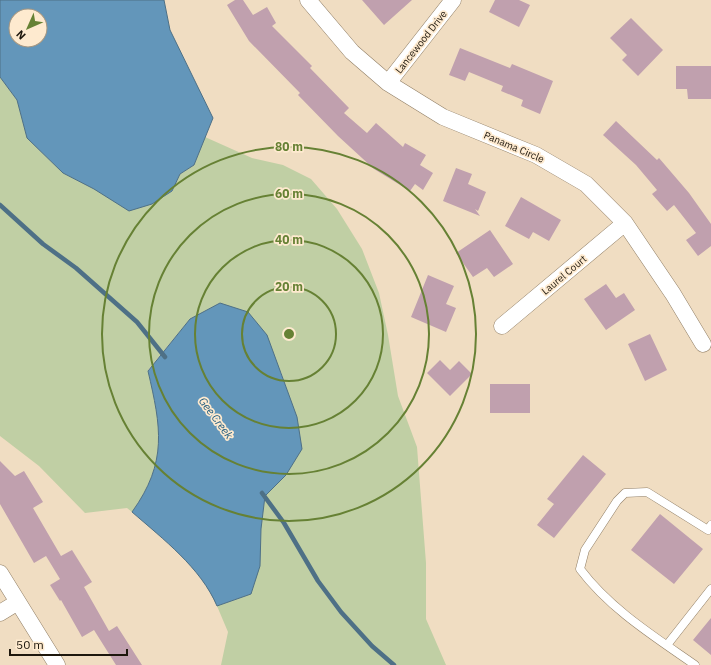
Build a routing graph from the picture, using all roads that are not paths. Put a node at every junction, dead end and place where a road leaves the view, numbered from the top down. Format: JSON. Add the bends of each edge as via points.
{"nodes":[{"id":1,"x":308,"y":0,"type":"edge"},
{"id":2,"x":453,"y":0,"type":"edge"},
{"id":3,"x":388,"y":83,"type":"junction"},
{"id":4,"x":625,"y":223,"type":"junction"},
{"id":5,"x":502,"y":326,"type":"dead end"},
{"id":6,"x":703,"y":344,"type":"dead end"},
{"id":7,"x":710,"y":529,"type":"edge"},
{"id":8,"x":0,"y":573,"type":"edge"},
{"id":9,"x":711,"y":589,"type":"edge"},
{"id":10,"x":18,"y":602,"type":"junction"},
{"id":11,"x":0,"y":613,"type":"edge"},
{"id":12,"x":667,"y":644,"type":"junction"},
{"id":13,"x":57,"y":665,"type":"edge"},
{"id":14,"x":695,"y":665,"type":"edge"}],
"edges":[{"from":1,"to":3,"type":"street","name":"Panama Circle","via":[[352,52]]},
{"from":2,"to":3,"type":"street","name":"Lancewood Drive"},
{"from":3,"to":4,"type":"street","name":"Panama Circle","via":[[443,117],[536,155],[586,184]]},
{"from":4,"to":5,"type":"street","name":"Laurel Court"},
{"from":4,"to":6,"type":"street","name":"Panama Circle"},
{"from":7,"to":12,"type":"lane","via":[[647,492],[625,493],[585,550],[580,569],[592,585],[612,604]]},
{"from":8,"to":10,"type":"street"},
{"from":9,"to":12,"type":"lane"},
{"from":10,"to":11,"type":"street"},
{"from":10,"to":13,"type":"street"},
{"from":12,"to":14,"type":"lane"}]}
